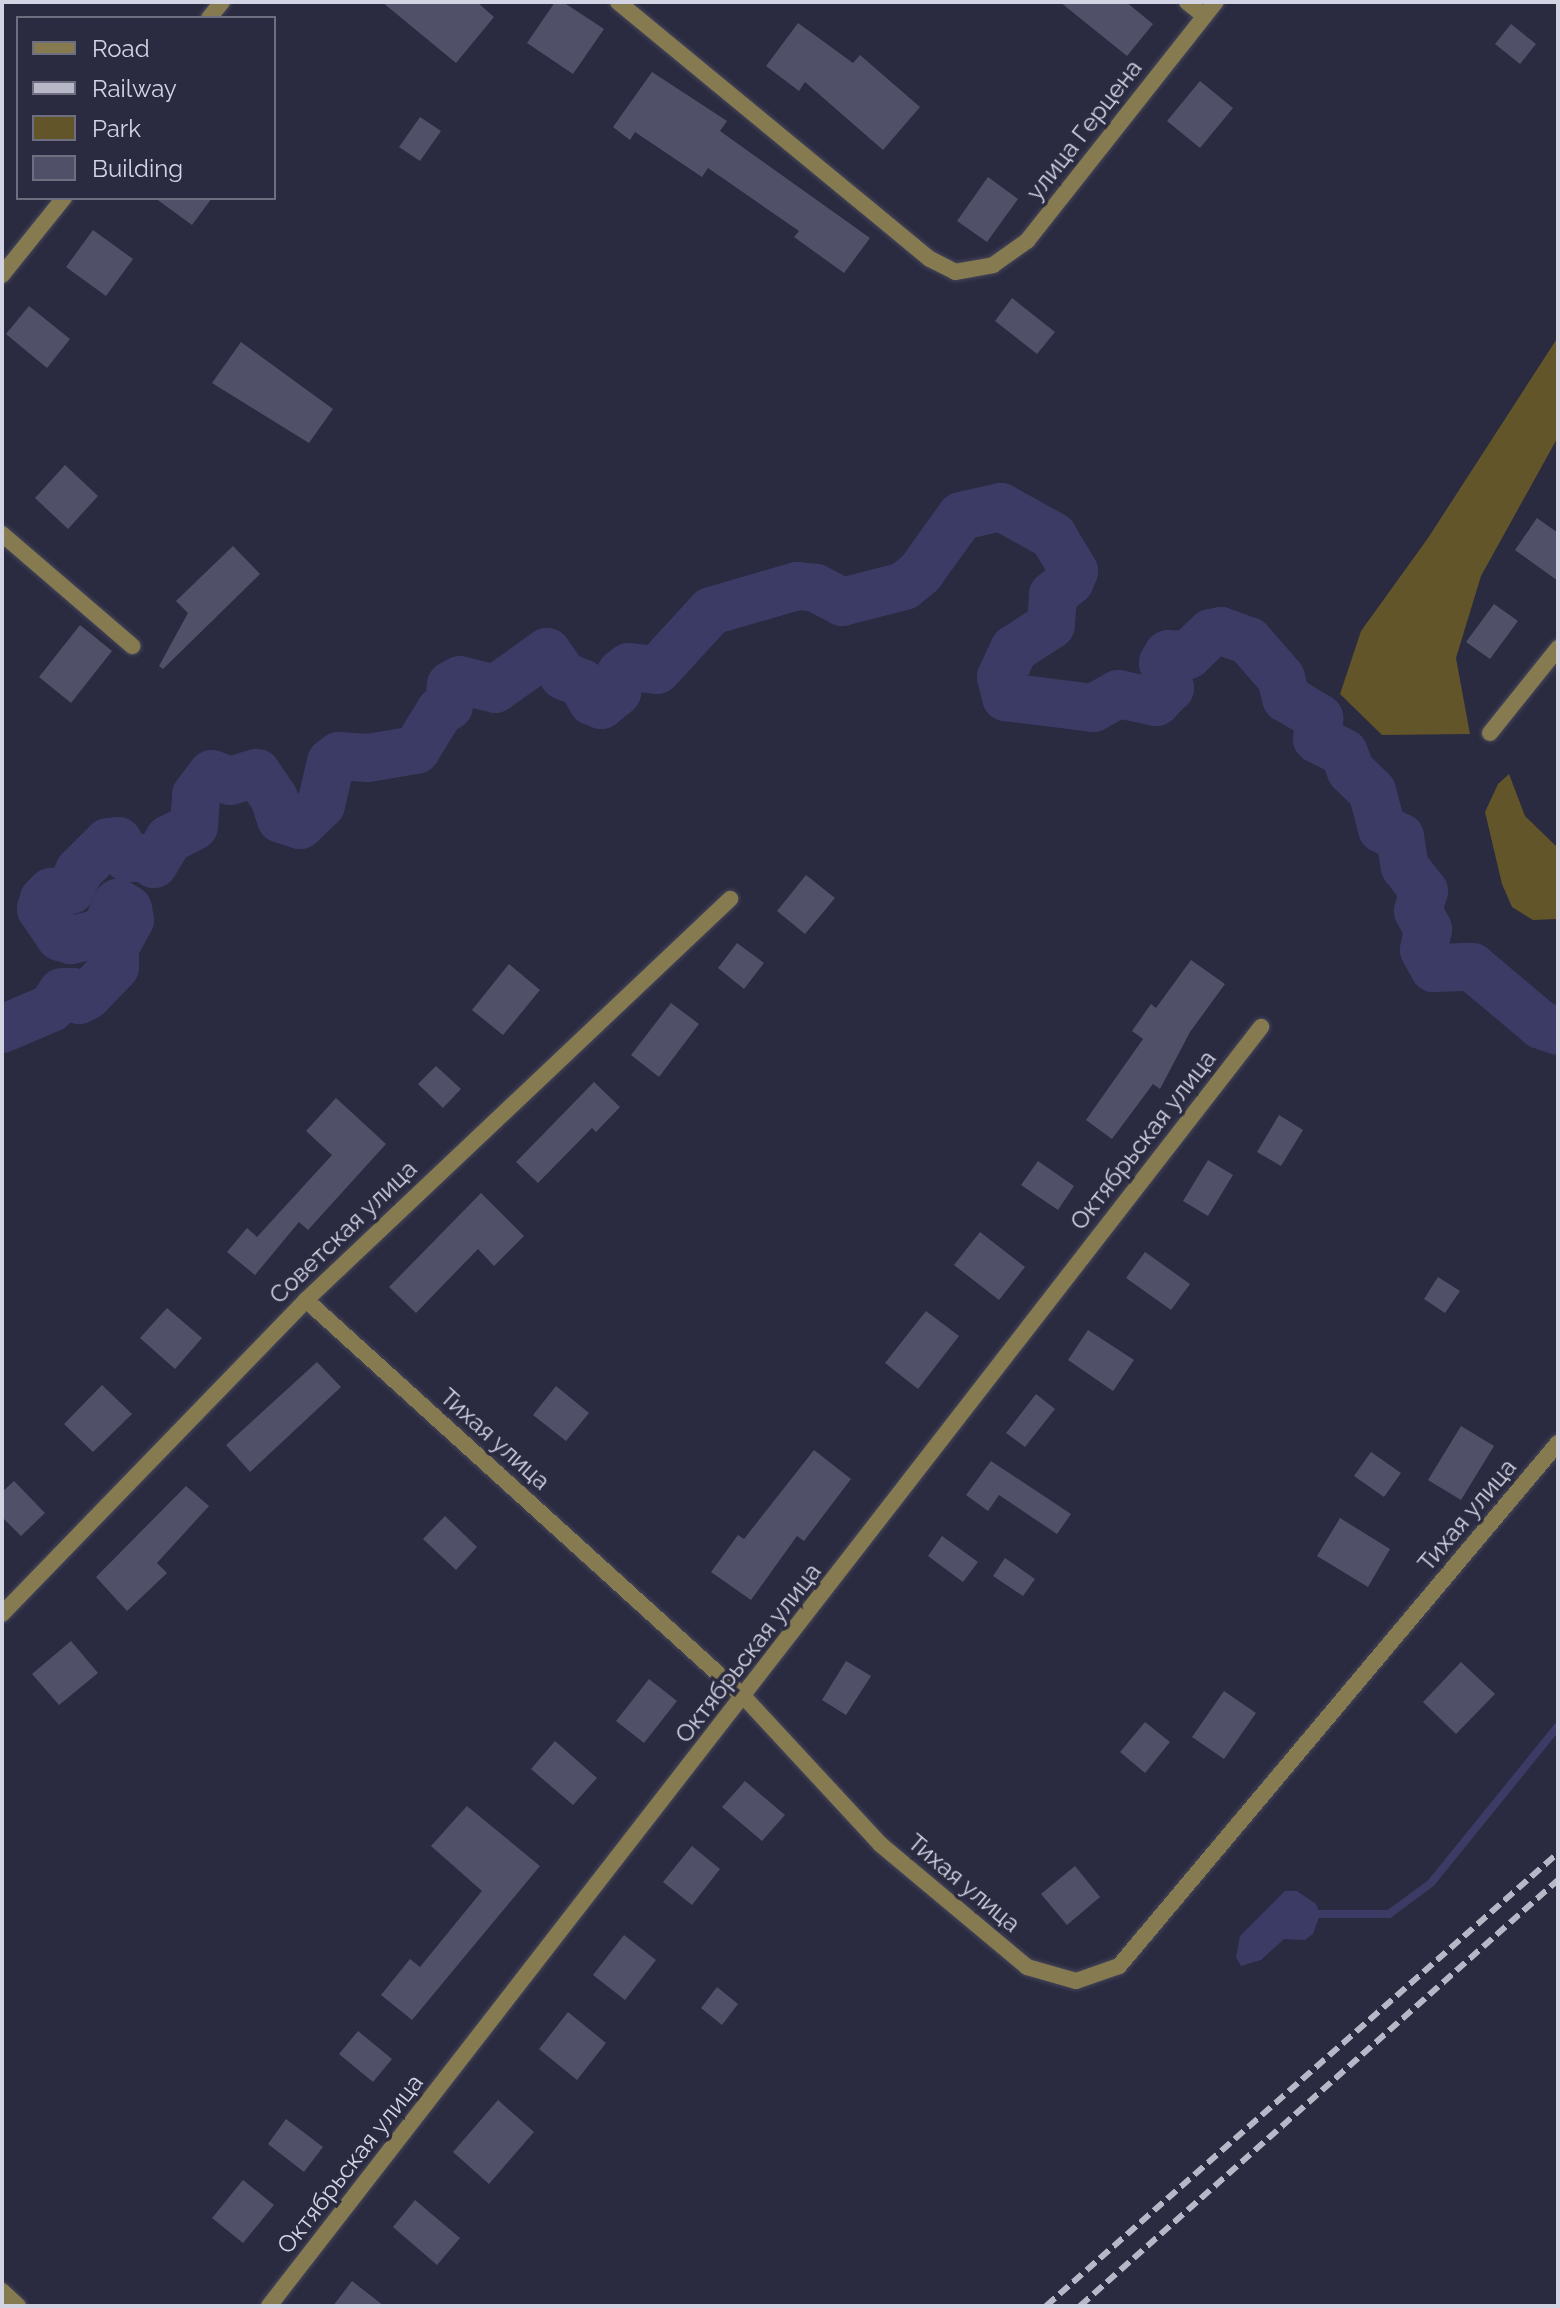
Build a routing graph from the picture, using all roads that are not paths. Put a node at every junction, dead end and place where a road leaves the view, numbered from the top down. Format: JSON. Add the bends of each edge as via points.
{"nodes":[{"id":1,"x":618,"y":2,"type":"edge"},
{"id":2,"x":1187,"y":2,"type":"edge"},
{"id":3,"x":1216,"y":2,"type":"edge"},
{"id":4,"x":1204,"y":16,"type":"junction"},
{"id":5,"x":62,"y":200,"type":"edge"},
{"id":6,"x":2,"y":275,"type":"edge"},
{"id":7,"x":2,"y":534,"type":"edge"},
{"id":8,"x":132,"y":646,"type":"dead end"},
{"id":9,"x":1558,"y":648,"type":"edge"},
{"id":10,"x":1490,"y":733,"type":"dead end"},
{"id":11,"x":730,"y":899,"type":"dead end"},
{"id":12,"x":1261,"y":1027,"type":"dead end"},
{"id":13,"x":306,"y":1300,"type":"junction"},
{"id":14,"x":1558,"y":1443,"type":"edge"},
{"id":15,"x":2,"y":1614,"type":"edge"},
{"id":16,"x":745,"y":1698,"type":"junction"},
{"id":17,"x":2,"y":2291,"type":"edge"},
{"id":18,"x":18,"y":2306,"type":"edge"},
{"id":19,"x":269,"y":2306,"type":"edge"}],
"edges":[{"from":1,"to":4,"type":"street","name":"улица Герцена","via":[[930,259],[955,272],[1003,260],[1027,241]]},
{"from":2,"to":4,"type":"street"},
{"from":3,"to":4,"type":"street","name":"улица Герцена"},
{"from":5,"to":6,"type":"street"},
{"from":7,"to":8,"type":"street"},
{"from":9,"to":10,"type":"street"},
{"from":11,"to":13,"type":"street","name":"Советская улица"},
{"from":12,"to":16,"type":"street","name":"Октябрьская улица"},
{"from":13,"to":15,"type":"street","name":"Советская улица"},
{"from":13,"to":16,"type":"street","name":"Тихая улица"},
{"from":14,"to":16,"type":"street","name":"Тихая улица","via":[[1119,1966],[1076,1981],[1027,1967],[880,1844]]},
{"from":16,"to":19,"type":"street","name":"Октябрьская улица"},
{"from":17,"to":18,"type":"street"}]}
